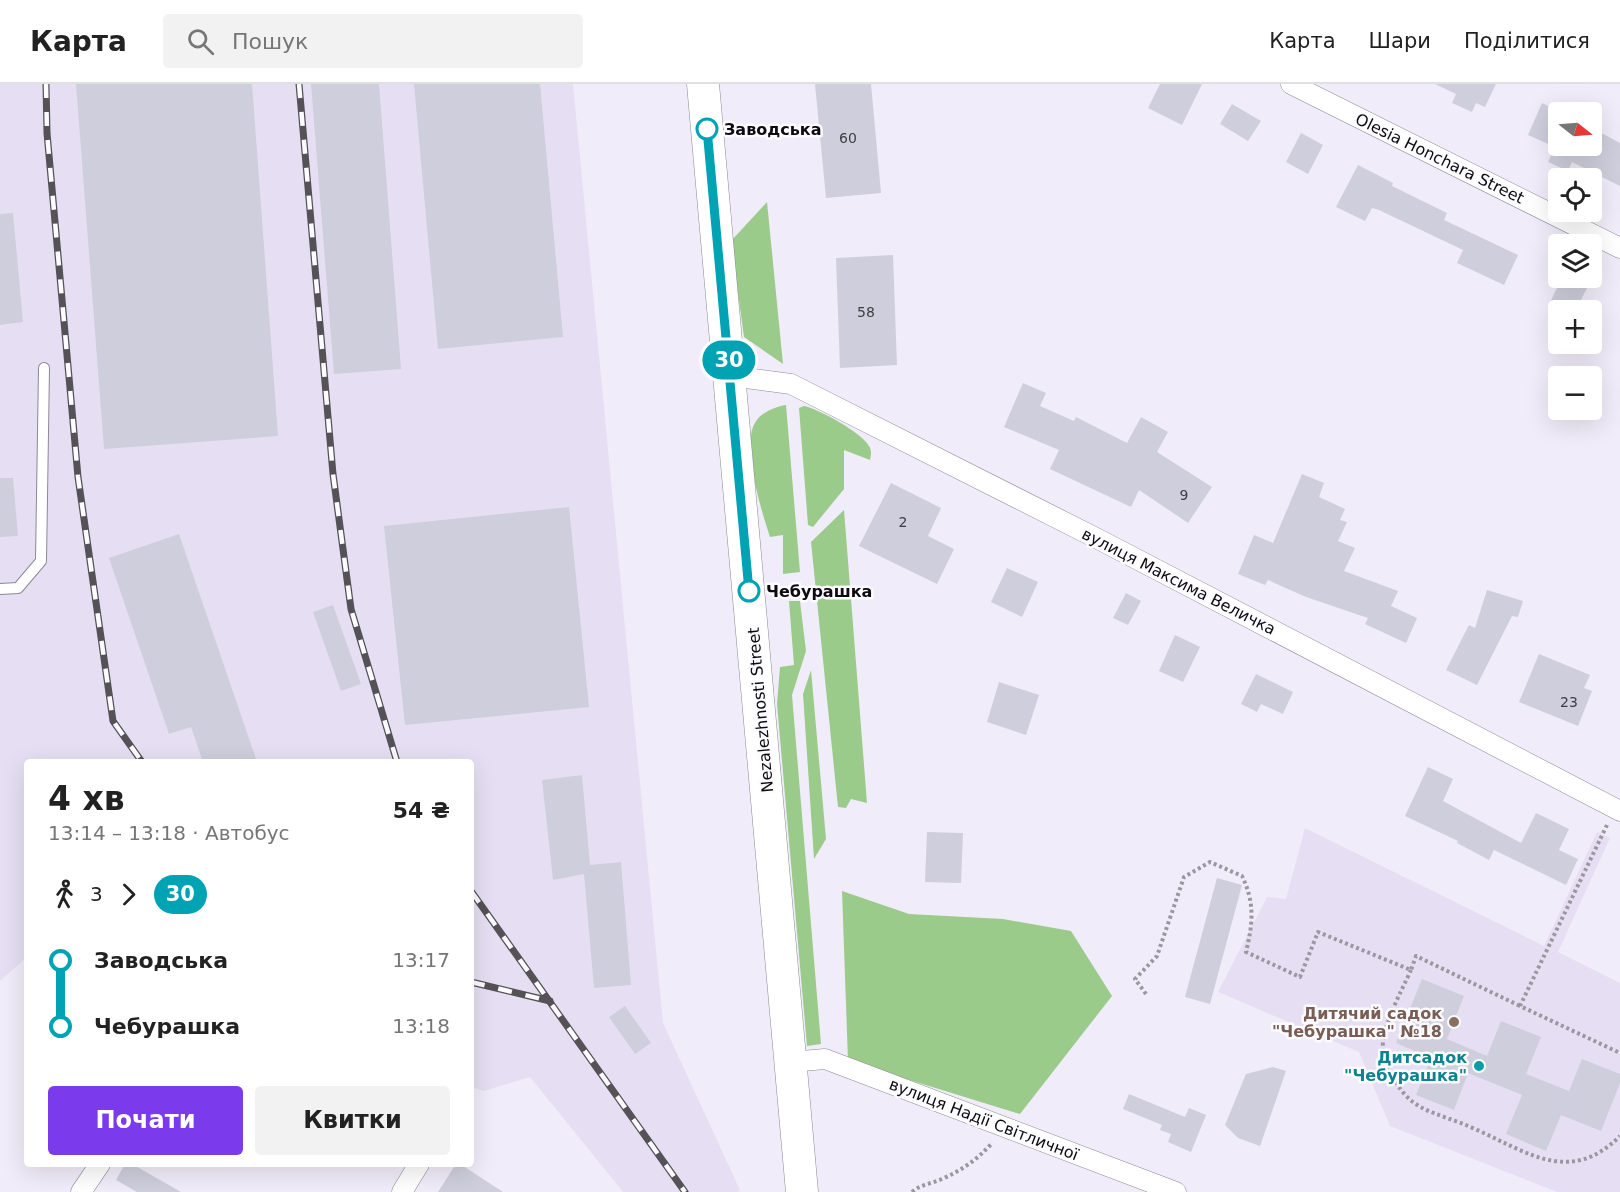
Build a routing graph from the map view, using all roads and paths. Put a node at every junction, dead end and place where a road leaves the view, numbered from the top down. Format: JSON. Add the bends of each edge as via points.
{"nodes":[{"id":1,"x":703,"y":84,"type":"edge"},
{"id":2,"x":1292,"y":84,"type":"edge"},
{"id":3,"x":1620,"y":248,"type":"edge"},
{"id":4,"x":44,"y":368,"type":"dead end"},
{"id":5,"x":730,"y":376,"type":"junction"},
{"id":6,"x":0,"y":590,"type":"edge"},
{"id":7,"x":1618,"y":809,"type":"edge"},
{"id":8,"x":1411,"y":970,"type":"junction"},
{"id":9,"x":1146,"y":994,"type":"dead end"},
{"id":10,"x":1520,"y":1006,"type":"junction"},
{"id":11,"x":1620,"y":1053,"type":"edge"},
{"id":12,"x":790,"y":1062,"type":"junction"},
{"id":13,"x":1005,"y":1128,"type":"junction"},
{"id":14,"x":1620,"y":1136,"type":"edge"},
{"id":15,"x":98,"y":1167,"type":"edge"},
{"id":16,"x":417,"y":1167,"type":"edge"},
{"id":17,"x":81,"y":1192,"type":"edge"},
{"id":18,"x":402,"y":1192,"type":"edge"},
{"id":19,"x":802,"y":1192,"type":"edge"},
{"id":20,"x":912,"y":1192,"type":"edge"},
{"id":21,"x":1176,"y":1192,"type":"edge"}],
"edges":[{"from":1,"to":5,"type":"main road","name":"Nezalezhnosti Street"},
{"from":2,"to":3,"type":"street","name":"Olesia Honchara Street"},
{"from":4,"to":6,"type":"lane","via":[[41,561],[18,588]]},
{"from":5,"to":7,"type":"street","name":"вулиця Максима Величка","via":[[791,384],[1111,545]]},
{"from":5,"to":12,"type":"main road","name":"Nezalezhnosti Street"},
{"from":7,"to":10,"type":"path"},
{"from":8,"to":9,"type":"path","via":[[1318,932],[1300,977],[1246,952],[1253,921],[1250,893],[1242,876],[1210,862],[1184,877],[1157,956],[1135,979]]},
{"from":8,"to":10,"type":"path","via":[[1416,956]]},
{"from":8,"to":14,"type":"path","via":[[1386,1029],[1383,1051],[1402,1094],[1426,1112],[1475,1128],[1513,1149],[1548,1161],[1576,1162],[1604,1152]]},
{"from":10,"to":11,"type":"path"},
{"from":12,"to":13,"type":"street","name":"вулиця Надії Світличної","via":[[825,1059]]},
{"from":12,"to":19,"type":"main road","name":"Nezalezhnosti Street"},
{"from":13,"to":20,"type":"path","via":[[975,1162]]},
{"from":13,"to":21,"type":"street","name":"вулиця Надії Світличної"},
{"from":15,"to":17,"type":"street"},
{"from":16,"to":18,"type":"street"}]}
